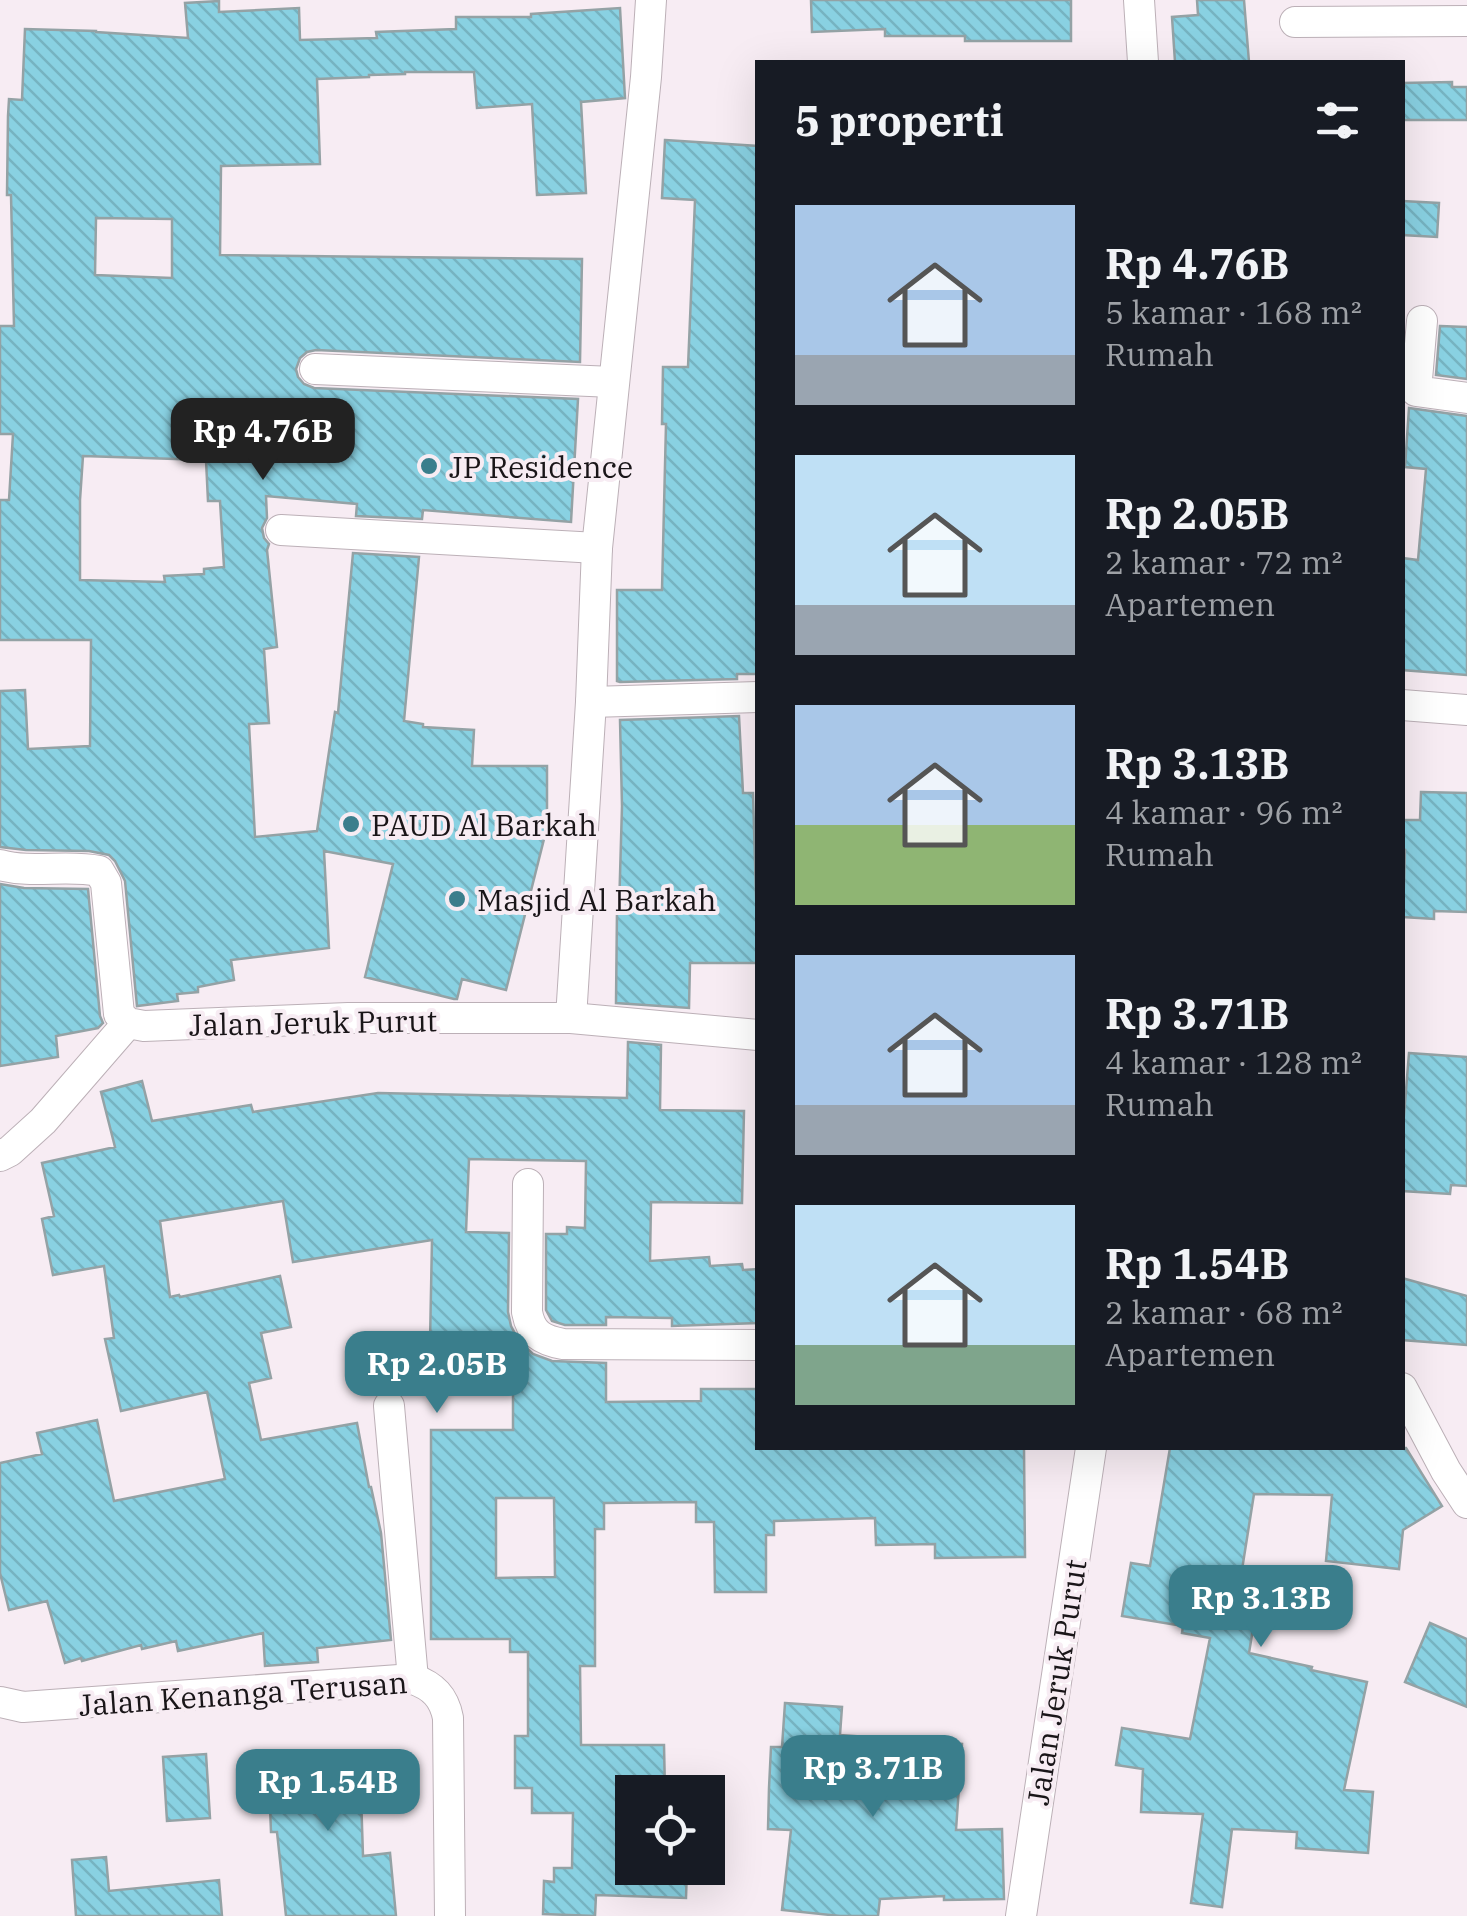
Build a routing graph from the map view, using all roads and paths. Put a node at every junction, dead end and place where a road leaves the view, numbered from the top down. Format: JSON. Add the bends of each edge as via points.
{"nodes":[{"id":1,"x":651,"y":0,"type":"edge"},
{"id":2,"x":1139,"y":0,"type":"edge"},
{"id":3,"x":1295,"y":22,"type":"dead end"},
{"id":4,"x":1467,"y":22,"type":"edge"},
{"id":5,"x":1143,"y":60,"type":"edge"},
{"id":6,"x":1422,"y":321,"type":"dead end"},
{"id":7,"x":315,"y":368,"type":"dead end"},
{"id":8,"x":613,"y":382,"type":"junction"},
{"id":9,"x":1467,"y":398,"type":"edge"},
{"id":10,"x":281,"y":530,"type":"dead end"},
{"id":11,"x":597,"y":548,"type":"junction"},
{"id":12,"x":755,"y":697,"type":"edge"},
{"id":13,"x":591,"y":702,"type":"junction"},
{"id":14,"x":1405,"y":704,"type":"edge"},
{"id":15,"x":1467,"y":710,"type":"edge"},
{"id":16,"x":0,"y":866,"type":"edge"},
{"id":17,"x":571,"y":1018,"type":"junction"},
{"id":18,"x":128,"y":1023,"type":"junction"},
{"id":19,"x":755,"y":1036,"type":"edge"},
{"id":20,"x":0,"y":1156,"type":"edge"},
{"id":21,"x":528,"y":1184,"type":"dead end"},
{"id":22,"x":755,"y":1345,"type":"edge"},
{"id":23,"x":1405,"y":1394,"type":"edge"},
{"id":24,"x":389,"y":1406,"type":"dead end"},
{"id":25,"x":1091,"y":1450,"type":"edge"},
{"id":26,"x":1467,"y":1503,"type":"edge"},
{"id":27,"x":413,"y":1679,"type":"junction"},
{"id":28,"x":0,"y":1702,"type":"edge"},
{"id":29,"x":450,"y":1916,"type":"edge"},
{"id":30,"x":1020,"y":1916,"type":"edge"}],
"edges":[{"from":1,"to":8,"type":"street"},
{"from":2,"to":5,"type":"street"},
{"from":3,"to":4,"type":"street"},
{"from":6,"to":9,"type":"street","via":[[1416,391]]},
{"from":7,"to":8,"type":"street"},
{"from":8,"to":11,"type":"street"},
{"from":10,"to":11,"type":"street"},
{"from":11,"to":13,"type":"street"},
{"from":12,"to":13,"type":"street"},
{"from":13,"to":17,"type":"street"},
{"from":14,"to":15,"type":"street"},
{"from":16,"to":18,"type":"street","via":[[99,871],[106,883],[119,1014]]},
{"from":17,"to":18,"type":"street","name":"Jalan Jeruk Purut"},
{"from":17,"to":19,"type":"street","name":"Jalan Jeruk Purut"},
{"from":18,"to":20,"type":"street","via":[[34,1130]]},
{"from":21,"to":22,"type":"street","via":[[526,1312],[537,1336],[563,1344]]},
{"from":23,"to":26,"type":"street"},
{"from":24,"to":27,"type":"street"},
{"from":25,"to":30,"type":"street","name":"Jalan Jeruk Purut"},
{"from":27,"to":28,"type":"street","name":"Jalan Kenanga Terusan","via":[[23,1707]]},
{"from":27,"to":29,"type":"street","name":"Jalan Kenanga Terusan","via":[[438,1694],[448,1718]]}]}
